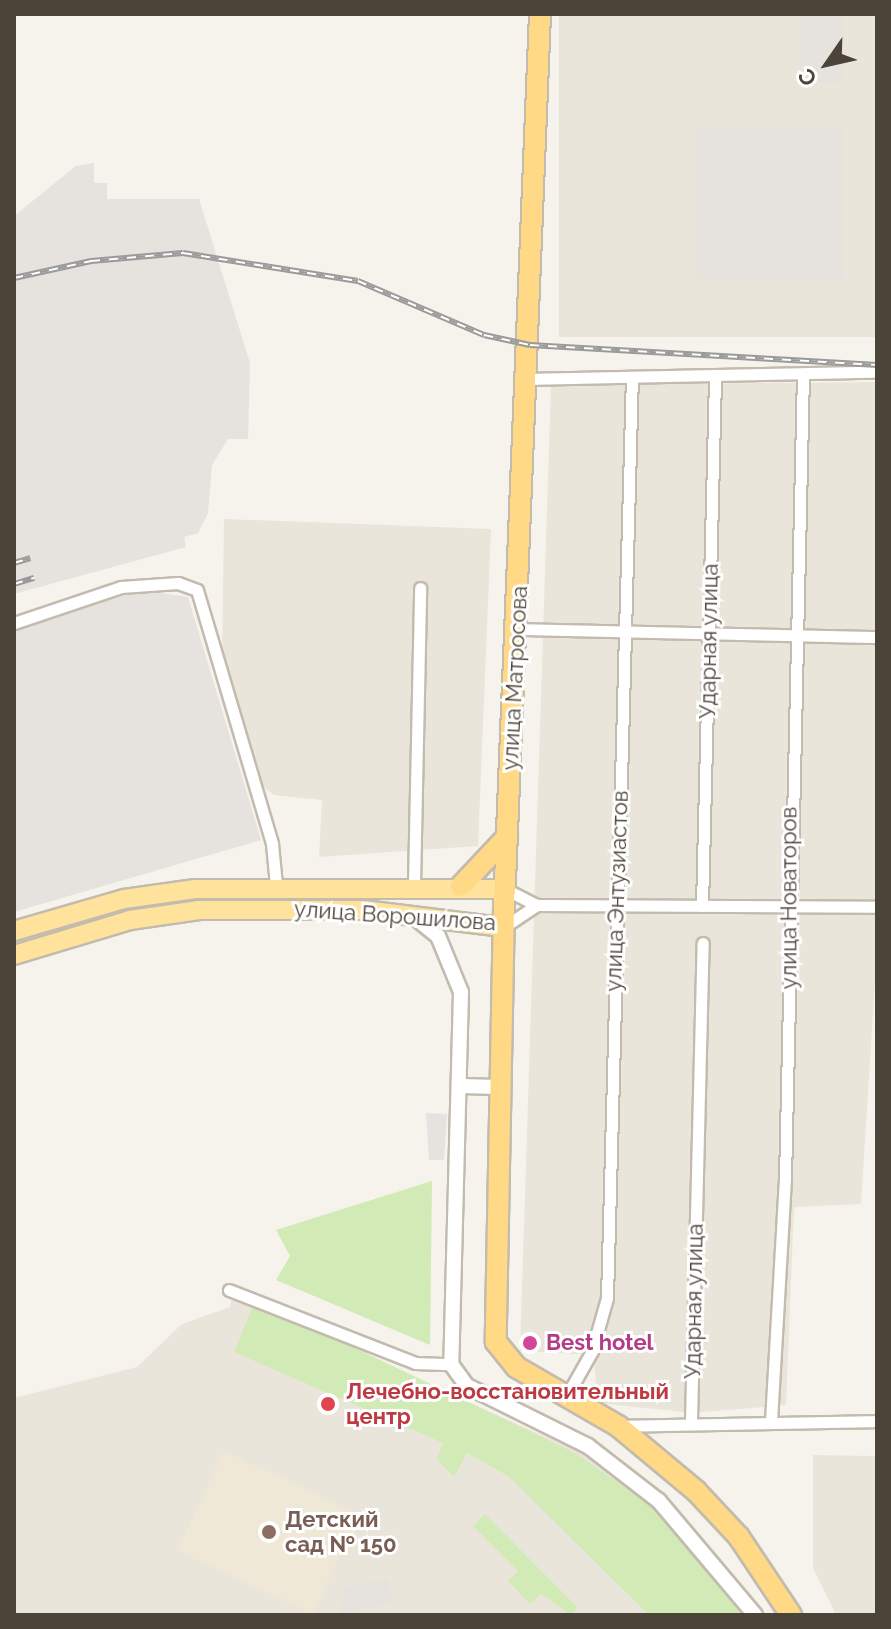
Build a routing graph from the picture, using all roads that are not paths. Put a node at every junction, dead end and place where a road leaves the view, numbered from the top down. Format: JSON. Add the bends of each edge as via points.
{"nodes":[{"id":1,"x":540,"y":14,"type":"edge"},
{"id":2,"x":877,"y":372,"type":"edge"},
{"id":3,"x":803,"y":374,"type":"junction"},
{"id":4,"x":715,"y":376,"type":"junction"},
{"id":5,"x":632,"y":377,"type":"junction"},
{"id":6,"x":529,"y":379,"type":"junction"},
{"id":7,"x":420,"y":588,"type":"dead end"},
{"id":8,"x":14,"y":623,"type":"edge"},
{"id":9,"x":518,"y":629,"type":"junction"},
{"id":10,"x":625,"y":631,"type":"junction"},
{"id":11,"x":710,"y":634,"type":"junction"},
{"id":12,"x":794,"y":636,"type":"junction"},
{"id":13,"x":877,"y":637,"type":"edge"},
{"id":14,"x":507,"y":837,"type":"junction"},
{"id":15,"x":414,"y":884,"type":"junction"},
{"id":16,"x":276,"y":885,"type":"junction"},
{"id":17,"x":461,"y":886,"type":"junction"},
{"id":18,"x":505,"y":889,"type":"junction"},
{"id":19,"x":617,"y":903,"type":"junction"},
{"id":20,"x":537,"y":905,"type":"junction"},
{"id":21,"x":702,"y":906,"type":"junction"},
{"id":22,"x":792,"y":907,"type":"junction"},
{"id":23,"x":877,"y":907,"type":"edge"},
{"id":24,"x":413,"y":916,"type":"junction"},
{"id":25,"x":503,"y":927,"type":"junction"},
{"id":26,"x":14,"y":931,"type":"edge"},
{"id":27,"x":703,"y":943,"type":"dead end"},
{"id":28,"x":14,"y":955,"type":"edge"},
{"id":29,"x":459,"y":1086,"type":"junction"},
{"id":30,"x":500,"y":1087,"type":"junction"},
{"id":31,"x":229,"y":1290,"type":"dead end"},
{"id":32,"x":451,"y":1364,"type":"junction"},
{"id":33,"x":566,"y":1397,"type":"junction"},
{"id":34,"x":691,"y":1420,"type":"junction"},
{"id":35,"x":771,"y":1421,"type":"junction"},
{"id":36,"x":877,"y":1421,"type":"edge"},
{"id":37,"x":618,"y":1426,"type":"junction"},
{"id":38,"x":755,"y":1615,"type":"edge"},
{"id":39,"x":791,"y":1615,"type":"edge"}],
"edges":[{"from":1,"to":6,"type":"highway","name":"улица Матросова"},
{"from":2,"to":3,"type":"street"},
{"from":3,"to":4,"type":"street"},
{"from":3,"to":12,"type":"street","name":"улица Новаторов"},
{"from":4,"to":5,"type":"street"},
{"from":4,"to":11,"type":"street","name":"Ударная улица"},
{"from":5,"to":6,"type":"street"},
{"from":5,"to":10,"type":"street","name":"улица Энтузиастов"},
{"from":6,"to":9,"type":"highway","name":"улица Матросова"},
{"from":7,"to":15,"type":"street"},
{"from":8,"to":16,"type":"street","via":[[121,587],[178,583],[197,590],[272,844]]},
{"from":9,"to":10,"type":"street"},
{"from":9,"to":14,"type":"highway","name":"улица Матросова"},
{"from":10,"to":11,"type":"street"},
{"from":10,"to":19,"type":"street","name":"улица Энтузиастов"},
{"from":11,"to":12,"type":"street"},
{"from":11,"to":21,"type":"street","name":"Ударная улица"},
{"from":12,"to":13,"type":"street"},
{"from":12,"to":22,"type":"street","name":"улица Новаторов"},
{"from":14,"to":17,"type":"highway"},
{"from":14,"to":18,"type":"highway","name":"улица Матросова"},
{"from":15,"to":16,"type":"main road","name":"улица Ворошилова"},
{"from":15,"to":17,"type":"main road","name":"улица Ворошилова"},
{"from":16,"to":26,"type":"main road","name":"улица Ворошилова","via":[[124,899]]},
{"from":17,"to":18,"type":"main road","name":"улица Ворошилова"},
{"from":18,"to":20,"type":"street","name":"улица Ворошилова"},
{"from":18,"to":25,"type":"highway","name":"улица Матросова"},
{"from":19,"to":20,"type":"street","name":"улица Ворошилова"},
{"from":19,"to":21,"type":"street","name":"улица Ворошилова"},
{"from":19,"to":33,"type":"street","name":"улица Энтузиастов","via":[[607,1298],[592,1351]]},
{"from":20,"to":25,"type":"street","name":"улица Ворошилова"},
{"from":21,"to":22,"type":"street","name":"улица Ворошилова"},
{"from":22,"to":23,"type":"street","name":"улица Ворошилова"},
{"from":22,"to":35,"type":"street","name":"улица Новаторов"},
{"from":24,"to":25,"type":"main road","name":"улица Ворошилова"},
{"from":24,"to":28,"type":"main road","name":"улица Ворошилова","via":[[199,910],[130,920]]},
{"from":24,"to":29,"type":"street","via":[[438,936],[457,972]]},
{"from":25,"to":30,"type":"highway","name":"улица Матросова"},
{"from":27,"to":34,"type":"street","name":"Ударная улица"},
{"from":29,"to":30,"type":"street"},
{"from":29,"to":32,"type":"street"},
{"from":30,"to":33,"type":"highway","name":"улица Матросова","via":[[496,1342],[516,1367]]},
{"from":31,"to":32,"type":"street","via":[[415,1363]]},
{"from":32,"to":38,"type":"street","via":[[467,1386],[588,1446],[659,1501]]},
{"from":33,"to":37,"type":"highway"},
{"from":34,"to":35,"type":"street"},
{"from":34,"to":37,"type":"street"},
{"from":35,"to":36,"type":"street"},
{"from":37,"to":39,"type":"highway","via":[[739,1537]]}]}
